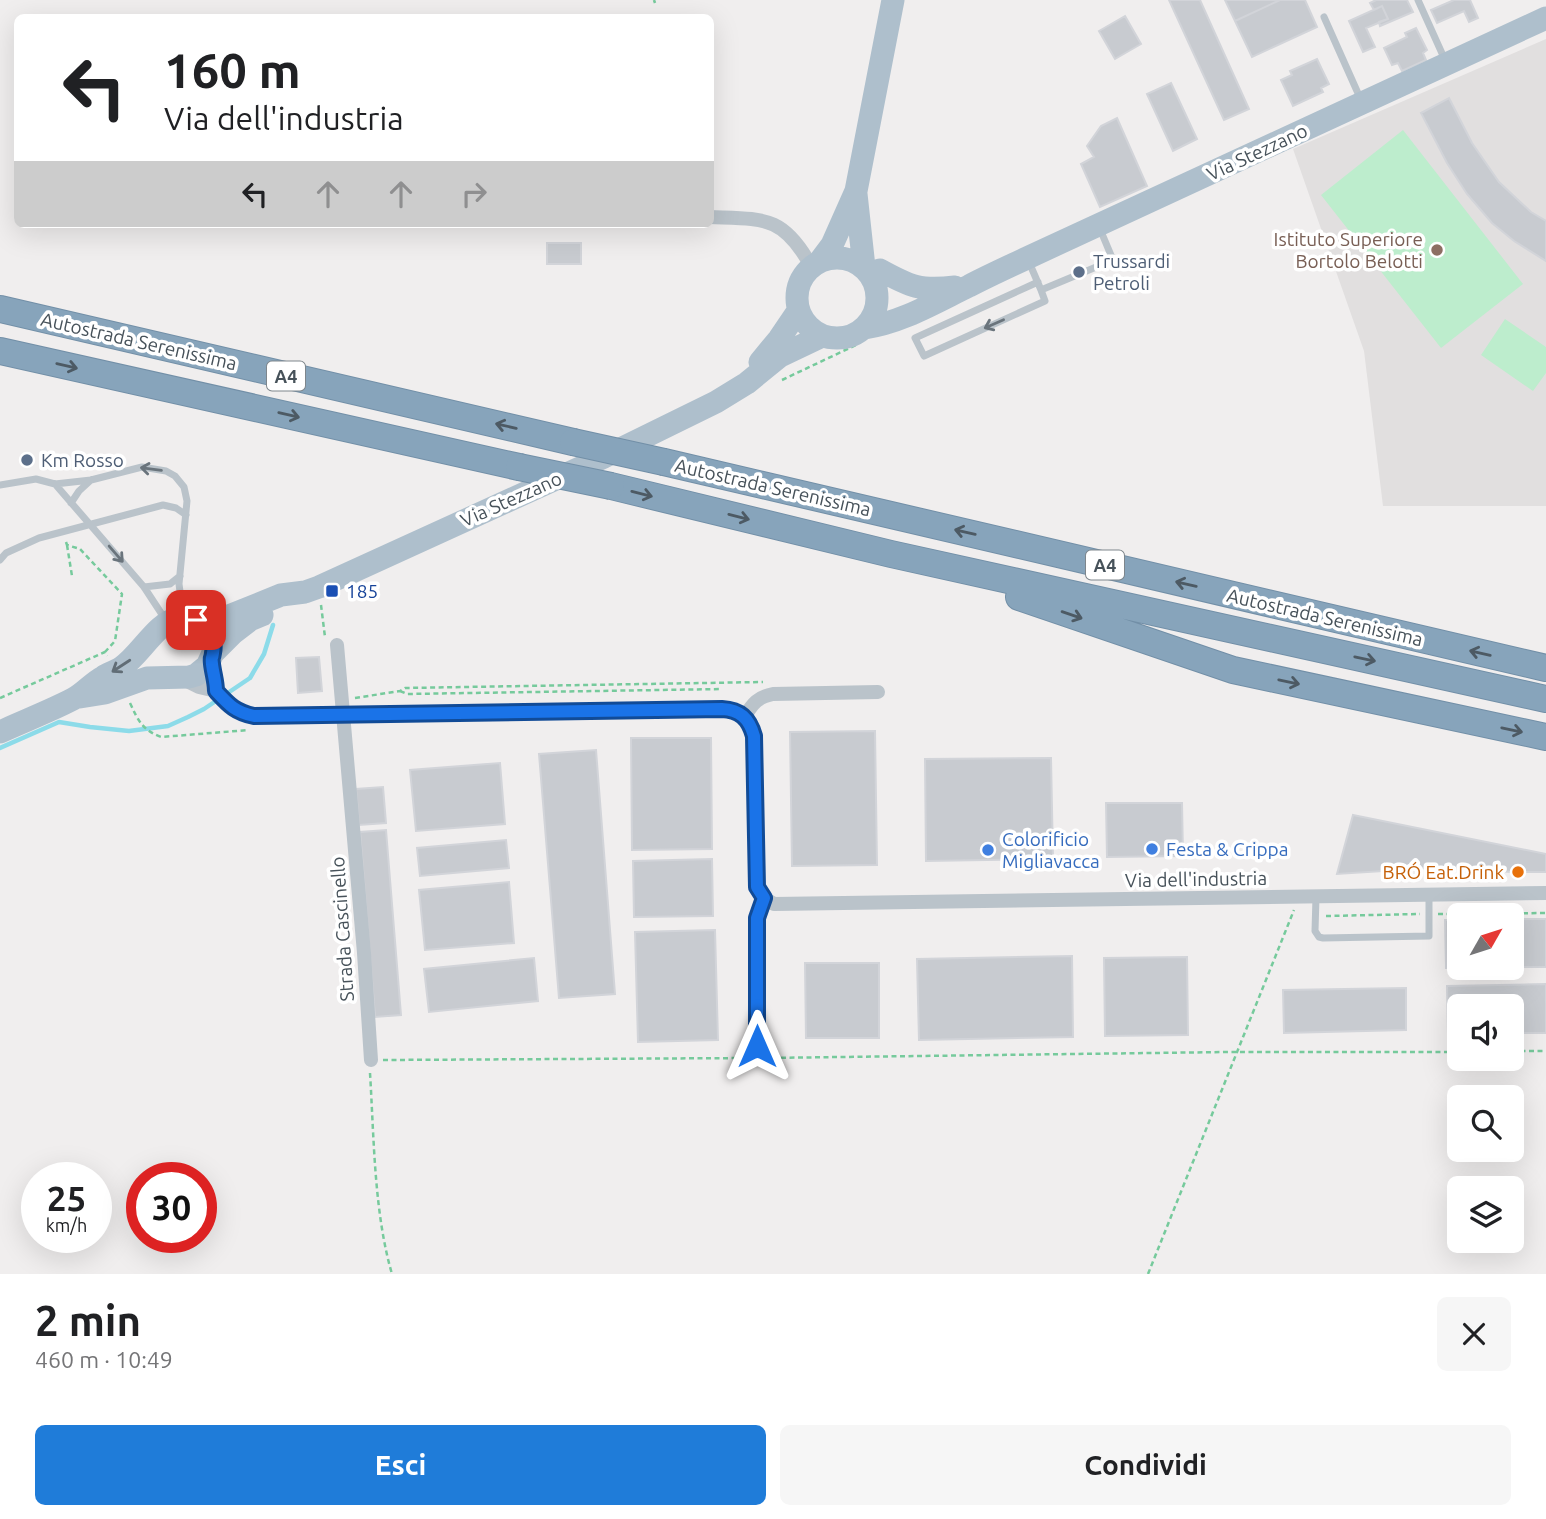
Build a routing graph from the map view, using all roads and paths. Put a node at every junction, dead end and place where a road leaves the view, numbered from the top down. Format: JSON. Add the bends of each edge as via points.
{"nodes":[{"id":1,"x":893,"y":0,"type":"edge"},
{"id":2,"x":1418,"y":0,"type":"edge"},
{"id":3,"x":1324,"y":18,"type":"dead end"},
{"id":4,"x":1546,"y":18,"type":"edge"},
{"id":5,"x":1447,"y":63,"type":"junction"},
{"id":6,"x":1363,"y":102,"type":"junction"},
{"id":7,"x":856,"y":191,"type":"junction"},
{"id":8,"x":714,"y":217,"type":"edge"},
{"id":9,"x":1099,"y":225,"type":"junction"},
{"id":10,"x":1027,"y":258,"type":"junction"},
{"id":11,"x":815,"y":263,"type":"junction"},
{"id":12,"x":867,"y":271,"type":"junction"},
{"id":13,"x":967,"y":286,"type":"junction"},
{"id":14,"x":1039,"y":286,"type":"junction"},
{"id":15,"x":0,"y":309,"type":"edge"},
{"id":16,"x":798,"y":311,"type":"junction"},
{"id":17,"x":864,"y":328,"type":"junction"},
{"id":18,"x":822,"y":336,"type":"junction"},
{"id":19,"x":0,"y":351,"type":"edge"},
{"id":20,"x":716,"y":402,"type":"junction"},
{"id":21,"x":91,"y":480,"type":"junction"},
{"id":22,"x":55,"y":484,"type":"junction"},
{"id":23,"x":0,"y":485,"type":"edge"},
{"id":24,"x":71,"y":503,"type":"junction"},
{"id":25,"x":186,"y":515,"type":"junction"},
{"id":26,"x":91,"y":525,"type":"junction"},
{"id":27,"x":62,"y":532,"type":"junction"},
{"id":28,"x":67,"y":545,"type":"junction"},
{"id":29,"x":891,"y":554,"type":"junction"},
{"id":30,"x":0,"y":560,"type":"edge"},
{"id":31,"x":72,"y":576,"type":"dead end"},
{"id":32,"x":180,"y":576,"type":"junction"},
{"id":33,"x":144,"y":587,"type":"junction"},
{"id":34,"x":312,"y":589,"type":"junction"},
{"id":35,"x":180,"y":623,"type":"junction"},
{"id":36,"x":337,"y":645,"type":"joint"},
{"id":37,"x":105,"y":652,"type":"dead end"},
{"id":38,"x":212,"y":657,"type":"junction"},
{"id":39,"x":1546,"y":668,"type":"edge"},
{"id":40,"x":181,"y":677,"type":"junction"},
{"id":41,"x":722,"y":689,"type":"dead end"},
{"id":42,"x":216,"y":691,"type":"junction"},
{"id":43,"x":400,"y":691,"type":"junction"},
{"id":44,"x":878,"y":692,"type":"dead end"},
{"id":45,"x":773,"y":694,"type":"junction"},
{"id":46,"x":75,"y":698,"type":"junction"},
{"id":47,"x":1546,"y":699,"type":"edge"},
{"id":48,"x":343,"y":700,"type":"junction"},
{"id":49,"x":344,"y":715,"type":"junction"},
{"id":50,"x":745,"y":716,"type":"junction"},
{"id":51,"x":138,"y":719,"type":"dead end"},
{"id":52,"x":254,"y":730,"type":"dead end"},
{"id":53,"x":0,"y":732,"type":"edge"},
{"id":54,"x":1546,"y":737,"type":"edge"},
{"id":55,"x":1546,"y":893,"type":"edge"},
{"id":56,"x":1429,"y":895,"type":"junction"},
{"id":57,"x":1299,"y":897,"type":"junction"},
{"id":58,"x":1316,"y":897,"type":"junction"},
{"id":59,"x":764,"y":898,"type":"junction"},
{"id":60,"x":757,"y":1046,"type":"dead end"},
{"id":61,"x":1524,"y":1051,"type":"edge"},
{"id":62,"x":1546,"y":1051,"type":"edge"},
{"id":63,"x":1236,"y":1052,"type":"junction"},
{"id":64,"x":1447,"y":1052,"type":"edge"},
{"id":65,"x":371,"y":1060,"type":"junction"},
{"id":66,"x":392,"y":1274,"type":"edge"},
{"id":67,"x":1147,"y":1274,"type":"edge"}],
"edges":[{"from":1,"to":7,"type":"main road"},
{"from":2,"to":5,"type":"lane"},
{"from":3,"to":6,"type":"lane"},
{"from":4,"to":5,"type":"main road","name":"Via Stezzano"},
{"from":5,"to":6,"type":"main road","name":"Via Stezzano"},
{"from":6,"to":9,"type":"main road","name":"Via Stezzano"},
{"from":7,"to":11,"type":"main road","via":[[832,245]]},
{"from":7,"to":12,"type":"main road"},
{"from":8,"to":11,"type":"street","via":[[775,224]]},
{"from":9,"to":10,"type":"main road","name":"Via Stezzano"},
{"from":9,"to":14,"type":"lane","via":[[1113,260]]},
{"from":10,"to":13,"type":"main road","name":"Via Stezzano"},
{"from":10,"to":14,"type":"lane"},
{"from":11,"to":12,"type":"main road","name":"Via Stezzano","via":[[843,257]]},
{"from":11,"to":16,"type":"main road","name":"Via Stezzano","via":[[797,286]]},
{"from":12,"to":13,"type":"main road","name":"Via Stezzano","via":[[880,270],[930,290]]},
{"from":12,"to":17,"type":"main road","via":[[877,302]]},
{"from":13,"to":17,"type":"main road","name":"Via Stezzano","via":[[880,326]]},
{"from":14,"to":14,"type":"lane","one_way":true,"via":[[1045,301],[923,356],[915,338]]},
{"from":39,"to":15,"type":"highway","name":"Autostrada Serenissima","number":"A4","one_way":true,"bridge":true},
{"from":16,"to":18,"type":"main road","via":[[807,326]]},
{"from":16,"to":20,"type":"main road","name":"Via Stezzano","via":[[762,360]]},
{"from":17,"to":18,"type":"main road","name":"Via Stezzano","via":[[844,338]]},
{"from":18,"to":20,"type":"main road","name":"Via Stezzano","via":[[779,356]]},
{"from":19,"to":29,"type":"highway","name":"Autostrada Serenissima","number":"A4","one_way":true,"bridge":true,"via":[[611,486]]},
{"from":20,"to":34,"type":"main road","name":"Via Stezzano"},
{"from":21,"to":22,"type":"lane"},
{"from":21,"to":24,"type":"lane"},
{"from":25,"to":21,"type":"lane","one_way":true,"via":[[184,487],[166,471],[142,467]]},
{"from":22,"to":23,"type":"lane","via":[[36,479]]},
{"from":22,"to":24,"type":"lane"},
{"from":24,"to":26,"type":"lane"},
{"from":25,"to":26,"type":"lane","via":[[163,505]]},
{"from":25,"to":32,"type":"lane"},
{"from":26,"to":27,"type":"lane"},
{"from":26,"to":33,"type":"lane","one_way":true},
{"from":27,"to":28,"type":"path"},
{"from":27,"to":30,"type":"lane","via":[[39,538]]},
{"from":28,"to":31,"type":"path"},
{"from":28,"to":37,"type":"path","via":[[80,549],[122,594],[115,641]]},
{"from":29,"to":47,"type":"highway","name":"Autostrada Serenissima","number":"A4","one_way":true},
{"from":29,"to":54,"type":"highway","one_way":true,"via":[[1233,670]]},
{"from":32,"to":33,"type":"lane","via":[[170,584]]},
{"from":32,"to":35,"type":"lane"},
{"from":33,"to":35,"type":"lane"},
{"from":34,"to":35,"type":"main road","name":"Via Stezzano","via":[[281,595],[224,618]]},
{"from":34,"to":36,"type":"path","via":[[326,646]]},
{"from":34,"to":38,"type":"main road","name":"Via Stezzano","via":[[250,620]]},
{"from":35,"to":38,"type":"main road","via":[[208,629]]},
{"from":35,"to":40,"type":"main road","via":[[154,641],[153,648],[157,662]]},
{"from":35,"to":46,"type":"main road","name":"Via Stezzano","one_way":true},
{"from":36,"to":48,"type":"street","name":"Strada Cascinello"},
{"from":38,"to":40,"type":"main road","name":"Via Stezzano","via":[[196,675]]},
{"from":38,"to":42,"type":"street"},
{"from":40,"to":42,"type":"street"},
{"from":40,"to":46,"type":"main road","name":"Via Stezzano","via":[[146,678],[105,694]]},
{"from":41,"to":43,"type":"path"},
{"from":42,"to":49,"type":"street","via":[[232,708],[254,716]]},
{"from":43,"to":45,"type":"path","via":[[772,681]]},
{"from":43,"to":48,"type":"path"},
{"from":44,"to":45,"type":"street"},
{"from":45,"to":50,"type":"street","via":[[761,697]]},
{"from":46,"to":53,"type":"main road","name":"Via Stezzano"},
{"from":48,"to":49,"type":"street","name":"Strada Cascinello"},
{"from":49,"to":50,"type":"street","via":[[722,709]]},
{"from":49,"to":65,"type":"street","name":"Strada Cascinello"},
{"from":50,"to":59,"type":"street","via":[[754,736],[757,887]]},
{"from":51,"to":52,"type":"path","via":[[149,733],[161,737]]},
{"from":55,"to":56,"type":"street","name":"Via dell'industria"},
{"from":56,"to":58,"type":"street","name":"Via dell'industria"},
{"from":56,"to":58,"type":"lane","via":[[1429,936],[1323,938],[1315,931]]},
{"from":57,"to":58,"type":"street","name":"Via dell'industria"},
{"from":57,"to":59,"type":"street","name":"Via dell'industria","via":[[787,905]]},
{"from":57,"to":63,"type":"path"},
{"from":59,"to":60,"type":"street","via":[[757,918]]},
{"from":61,"to":62,"type":"path"},
{"from":63,"to":64,"type":"path"},
{"from":63,"to":65,"type":"path"},
{"from":63,"to":67,"type":"path"},
{"from":65,"to":66,"type":"path","via":[[378,1193]]}]}
